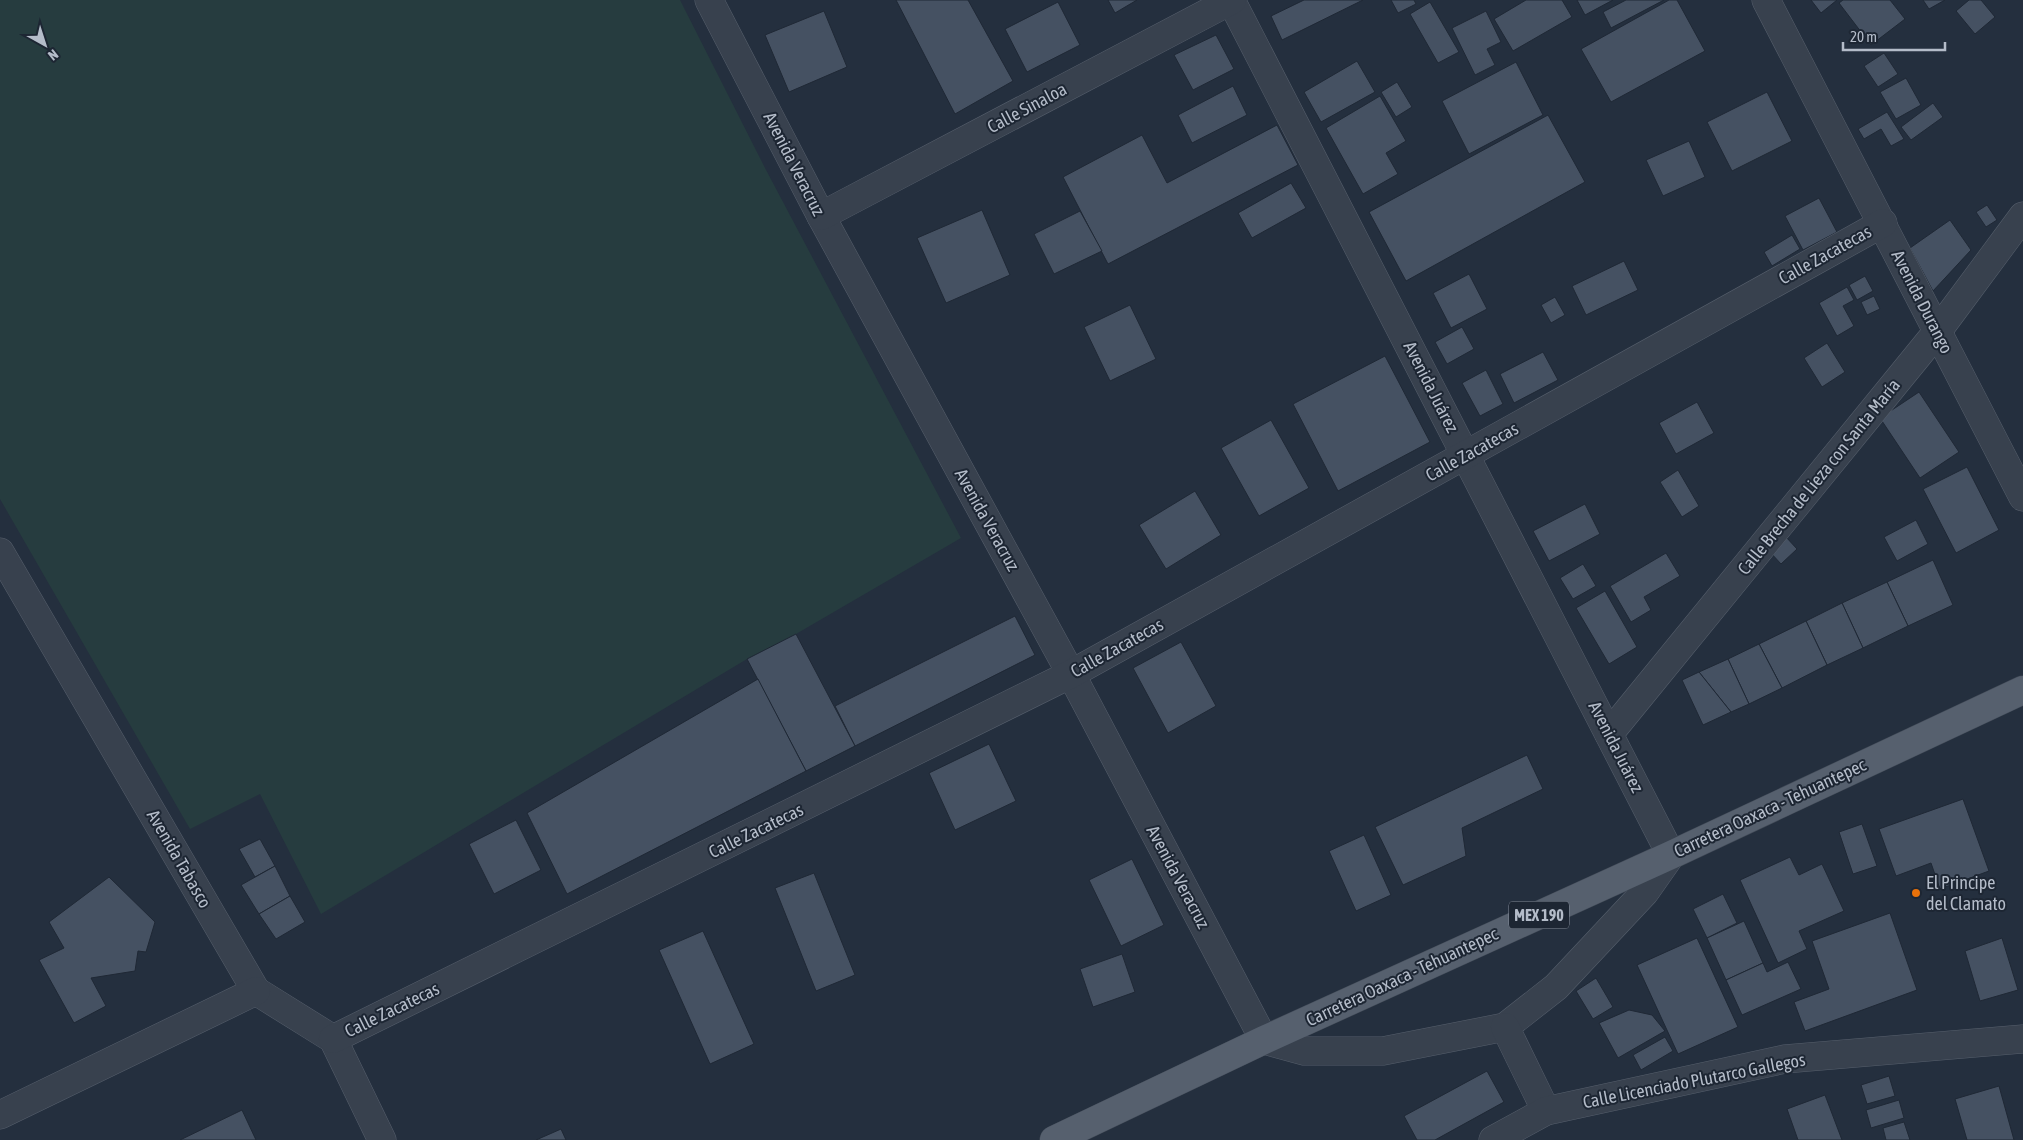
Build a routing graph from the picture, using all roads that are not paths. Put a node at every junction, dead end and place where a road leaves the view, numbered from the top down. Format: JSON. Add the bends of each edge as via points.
{"nodes":[{"id":1,"x":709,"y":0,"type":"edge"},
{"id":2,"x":1231,"y":0,"type":"edge"},
{"id":3,"x":1766,"y":0,"type":"edge"},
{"id":4,"x":822,"y":216,"type":"junction"},
{"id":5,"x":2023,"y":216,"type":"edge"},
{"id":6,"x":1883,"y":223,"type":"junction"},
{"id":7,"x":1937,"y":332,"type":"junction"},
{"id":8,"x":1466,"y":456,"type":"junction"},
{"id":9,"x":2023,"y":497,"type":"edge"},
{"id":10,"x":0,"y":552,"type":"edge"},
{"id":11,"x":1071,"y":674,"type":"junction"},
{"id":12,"x":2023,"y":690,"type":"edge"},
{"id":13,"x":1609,"y":734,"type":"junction"},
{"id":14,"x":1671,"y":855,"type":"junction"},
{"id":15,"x":256,"y":991,"type":"junction"},
{"id":16,"x":1505,"y":1027,"type":"junction"},
{"id":17,"x":333,"y":1039,"type":"junction"},
{"id":18,"x":2023,"y":1039,"type":"edge"},
{"id":19,"x":1264,"y":1040,"type":"junction"},
{"id":20,"x":1546,"y":1111,"type":"junction"},
{"id":21,"x":0,"y":1115,"type":"edge"},
{"id":22,"x":382,"y":1140,"type":"edge"},
{"id":23,"x":1054,"y":1140,"type":"edge"},
{"id":24,"x":1493,"y":1140,"type":"edge"}],
"edges":[{"from":1,"to":4,"type":"street","name":"Avenida Veracruz"},
{"from":2,"to":4,"type":"street","name":"Calle Sinaloa"},
{"from":2,"to":8,"type":"street","name":"Avenida Juárez"},
{"from":3,"to":6,"type":"street","name":"Avenida Durango"},
{"from":4,"to":11,"type":"street","name":"Avenida Veracruz"},
{"from":5,"to":7,"type":"street","name":"Calle Brecha de Lieza con Santa María"},
{"from":6,"to":7,"type":"street","name":"Avenida Durango"},
{"from":6,"to":8,"type":"street","name":"Calle Zacatecas"},
{"from":7,"to":9,"type":"street","name":"Avenida Durango"},
{"from":7,"to":13,"type":"street","name":"Calle Brecha de Lieza con Santa María"},
{"from":8,"to":11,"type":"street","name":"Calle Zacatecas"},
{"from":8,"to":13,"type":"street","name":"Avenida Juárez"},
{"from":10,"to":15,"type":"street","name":"Avenida Tabasco"},
{"from":11,"to":17,"type":"street","name":"Calle Zacatecas"},
{"from":11,"to":19,"type":"street","name":"Avenida Veracruz"},
{"from":12,"to":14,"type":"main road","name":"Carretera Oaxaca - Tehuantepec","number":"MEX 190"},
{"from":13,"to":14,"type":"street","name":"Avenida Juárez"},
{"from":14,"to":16,"type":"street","via":[[1645,892],[1556,988]]},
{"from":14,"to":19,"type":"main road","name":"Carretera Oaxaca - Tehuantepec","number":"MEX 190"},
{"from":15,"to":17,"type":"street","name":"Avenida Tabasco"},
{"from":15,"to":21,"type":"street"},
{"from":16,"to":19,"type":"street","via":[[1383,1051],[1304,1051]]},
{"from":16,"to":20,"type":"street"},
{"from":17,"to":22,"type":"street"},
{"from":18,"to":20,"type":"street","name":"Calle Licenciado Plutarco Gallegos","via":[[1785,1059]]},
{"from":19,"to":23,"type":"main road","name":"Carretera Oaxaca - Tehuantepec","number":"MEX 190"},
{"from":20,"to":24,"type":"street","name":"Calle Licenciado Plutarco Gallegos"}]}
